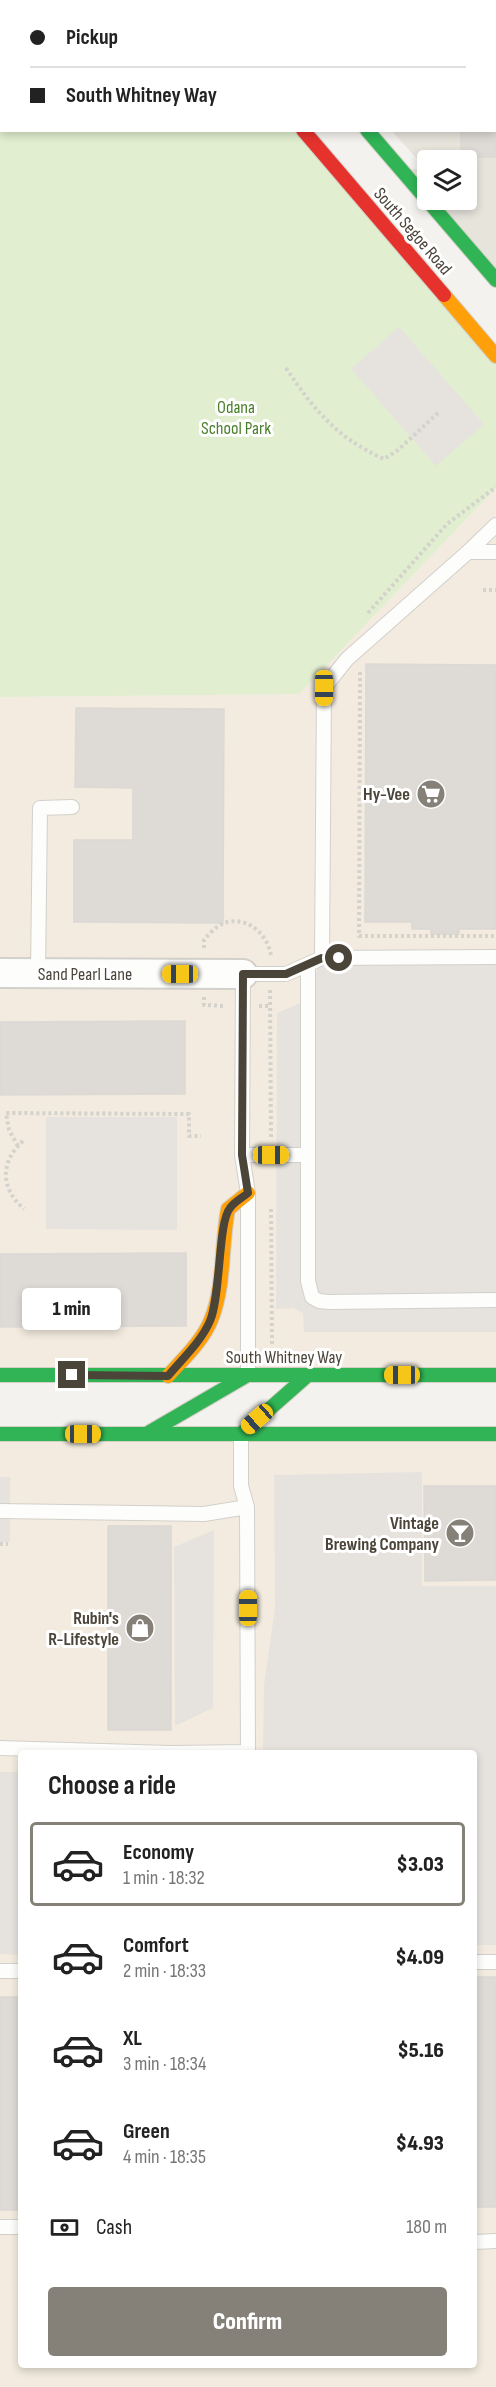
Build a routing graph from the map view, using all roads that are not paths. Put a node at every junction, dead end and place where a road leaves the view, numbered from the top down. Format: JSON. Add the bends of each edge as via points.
{"nodes":[{"id":1,"x":305,"y":132,"type":"edge"},
{"id":2,"x":369,"y":132,"type":"edge"},
{"id":3,"x":496,"y":280,"type":"edge"},
{"id":4,"x":496,"y":356,"type":"edge"},
{"id":5,"x":496,"y":525,"type":"edge"},
{"id":6,"x":468,"y":552,"type":"junction"},
{"id":7,"x":496,"y":552,"type":"edge"},
{"id":8,"x":72,"y":807,"type":"dead end"},
{"id":9,"x":496,"y":957,"type":"edge"},
{"id":10,"x":322,"y":958,"type":"junction"},
{"id":11,"x":308,"y":966,"type":"junction"},
{"id":12,"x":0,"y":973,"type":"edge"},
{"id":13,"x":38,"y":973,"type":"junction"},
{"id":14,"x":243,"y":974,"type":"junction"},
{"id":15,"x":242,"y":1155,"type":"junction"},
{"id":16,"x":308,"y":1155,"type":"junction"},
{"id":17,"x":248,"y":1193,"type":"junction"},
{"id":18,"x":496,"y":1300,"type":"edge"},
{"id":19,"x":0,"y":1375,"type":"edge"},
{"id":20,"x":248,"y":1375,"type":"junction"},
{"id":21,"x":308,"y":1375,"type":"junction"},
{"id":22,"x":496,"y":1375,"type":"edge"},
{"id":23,"x":168,"y":1376,"type":"junction"},
{"id":24,"x":0,"y":1434,"type":"edge"},
{"id":25,"x":146,"y":1434,"type":"junction"},
{"id":26,"x":241,"y":1434,"type":"junction"},
{"id":27,"x":496,"y":1434,"type":"edge"},
{"id":28,"x":247,"y":1507,"type":"junction"},
{"id":29,"x":0,"y":1511,"type":"edge"},
{"id":30,"x":0,"y":1748,"type":"edge"},
{"id":31,"x":57,"y":1750,"type":"edge"},
{"id":32,"x":248,"y":1750,"type":"edge"},
{"id":33,"x":477,"y":1962,"type":"edge"},
{"id":34,"x":496,"y":1962,"type":"edge"},
{"id":35,"x":0,"y":1971,"type":"edge"},
{"id":36,"x":18,"y":1971,"type":"edge"},
{"id":37,"x":0,"y":2227,"type":"edge"},
{"id":38,"x":18,"y":2227,"type":"edge"},
{"id":39,"x":496,"y":2241,"type":"edge"},
{"id":40,"x":477,"y":2242,"type":"edge"}],
"edges":[{"from":1,"to":4,"type":"main road","name":"South Segoe Road"},
{"from":2,"to":3,"type":"main road","name":"South Segoe Road"},
{"from":5,"to":6,"type":"lane"},
{"from":6,"to":7,"type":"lane"},
{"from":6,"to":10,"type":"lane","via":[[347,659],[324,688]]},
{"from":8,"to":13,"type":"lane","via":[[40,808]]},
{"from":9,"to":10,"type":"lane"},
{"from":10,"to":11,"type":"lane"},
{"from":11,"to":14,"type":"lane","via":[[286,974]]},
{"from":11,"to":16,"type":"lane"},
{"from":12,"to":13,"type":"street","name":"Sand Pearl Lane"},
{"from":13,"to":14,"type":"street","name":"Sand Pearl Lane"},
{"from":14,"to":15,"type":"lane"},
{"from":15,"to":16,"type":"lane"},
{"from":15,"to":17,"type":"lane"},
{"from":16,"to":18,"type":"lane","via":[[308,1281],[312,1297],[329,1302]]},
{"from":17,"to":20,"type":"lane"},
{"from":17,"to":23,"type":"main road","via":[[228,1209],[217,1299],[210,1321]]},
{"from":19,"to":23,"type":"main road","name":"South Whitney Way"},
{"from":20,"to":21,"type":"main road","name":"South Whitney Way"},
{"from":20,"to":23,"type":"main road","name":"South Whitney Way"},
{"from":20,"to":25,"type":"main road"},
{"from":21,"to":22,"type":"main road","name":"South Whitney Way"},
{"from":21,"to":26,"type":"main road"},
{"from":24,"to":25,"type":"main road"},
{"from":25,"to":26,"type":"main road"},
{"from":26,"to":27,"type":"main road"},
{"from":26,"to":28,"type":"lane","via":[[241,1486]]},
{"from":28,"to":29,"type":"lane","via":[[204,1514]]},
{"from":28,"to":32,"type":"lane"},
{"from":30,"to":31,"type":"lane"},
{"from":33,"to":34,"type":"lane"},
{"from":35,"to":36,"type":"lane"},
{"from":37,"to":38,"type":"lane"},
{"from":39,"to":40,"type":"lane"}]}
